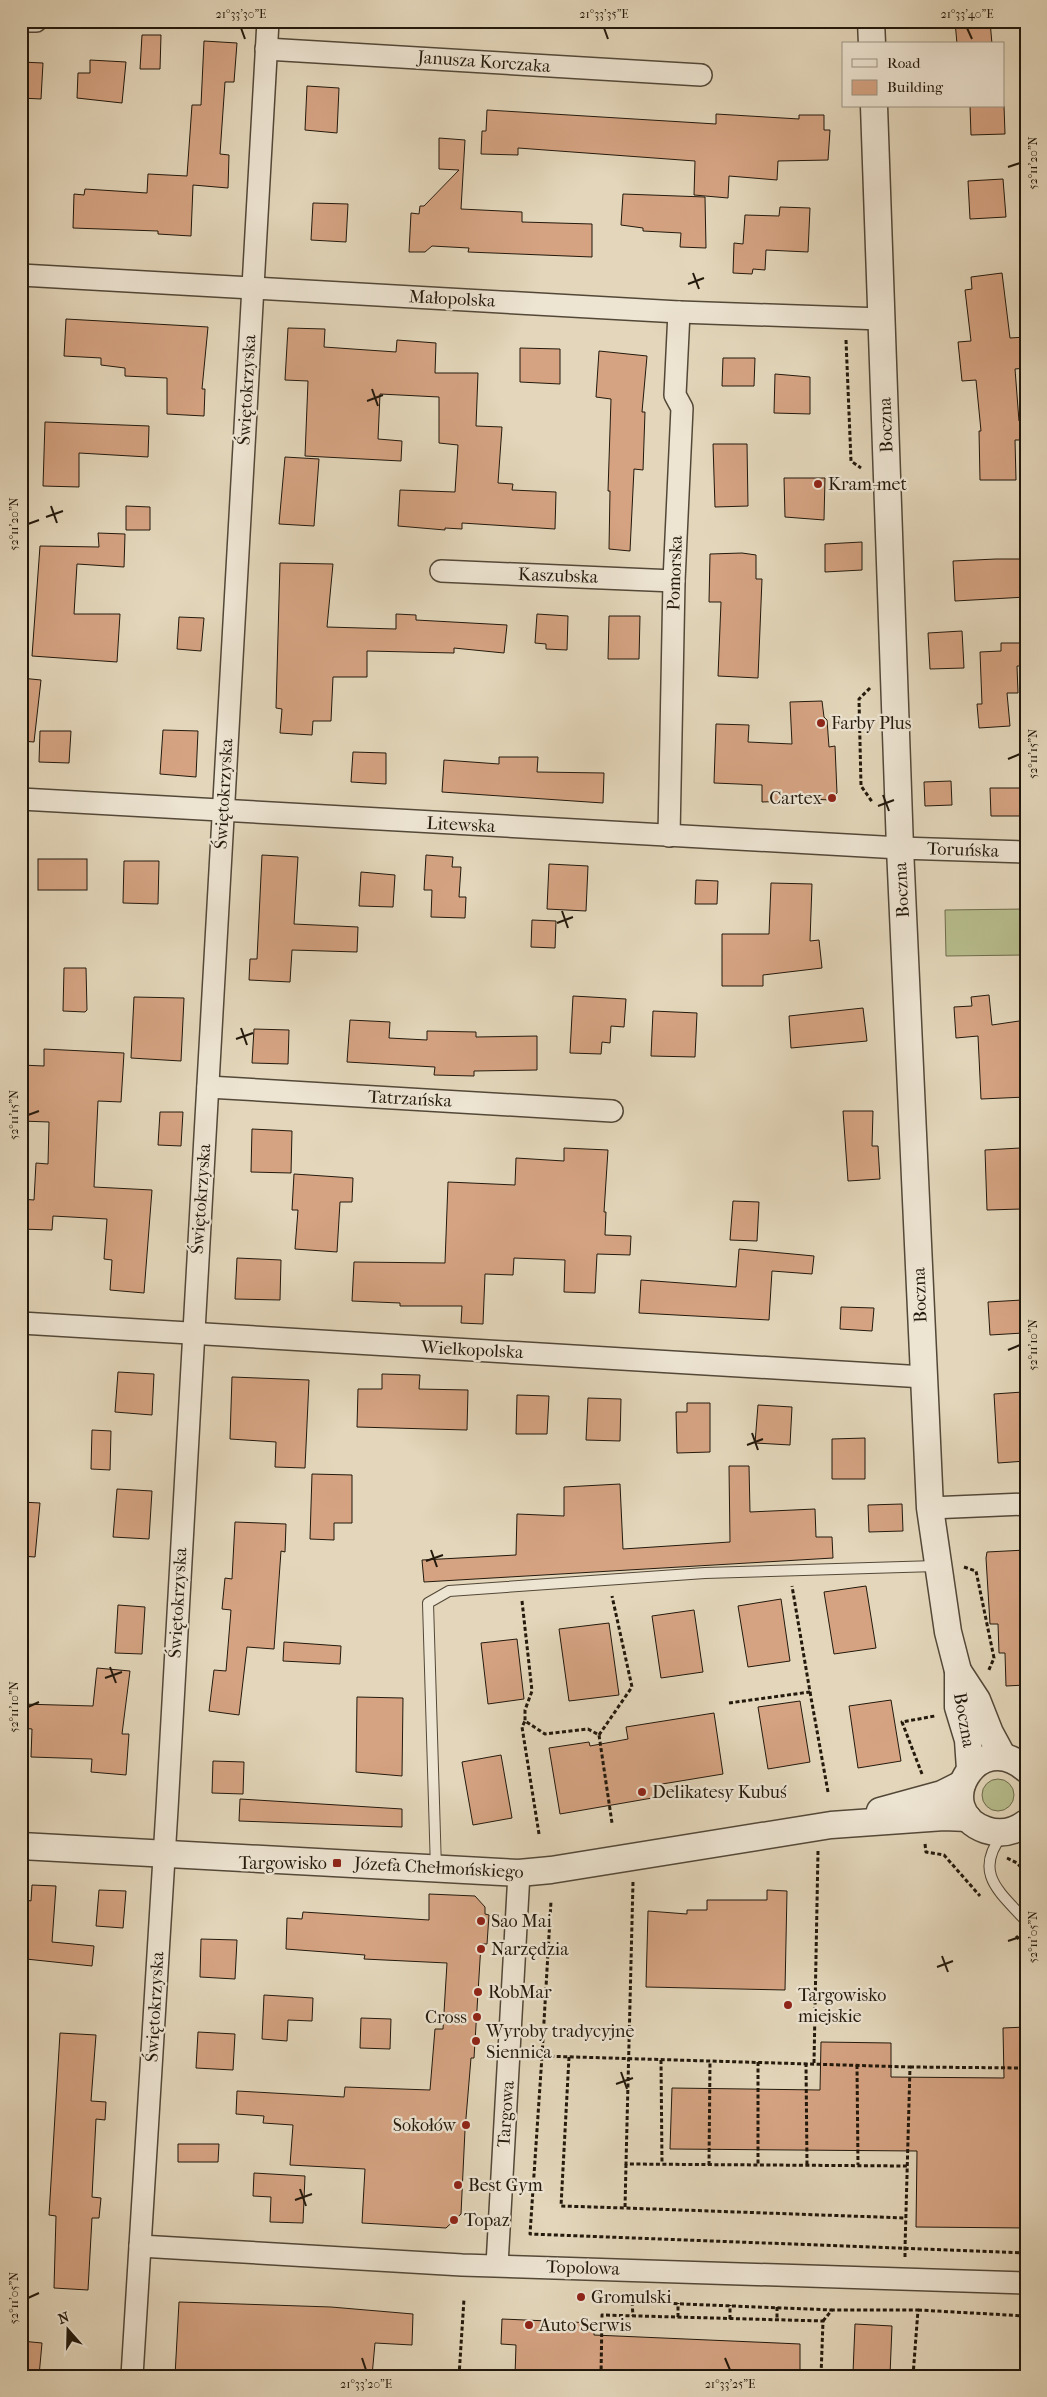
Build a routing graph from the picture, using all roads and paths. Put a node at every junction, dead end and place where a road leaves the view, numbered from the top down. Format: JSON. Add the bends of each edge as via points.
{"nodes":[{"id":1,"x":30,"y":21,"type":"edge"},
{"id":2,"x":36,"y":21,"type":"edge"},
{"id":3,"x":268,"y":21,"type":"edge"},
{"id":4,"x":871,"y":21,"type":"edge"},
{"id":5,"x":872,"y":42,"type":"edge"},
{"id":6,"x":266,"y":49,"type":"junction"},
{"id":7,"x":701,"y":75,"type":"dead end"},
{"id":8,"x":874,"y":108,"type":"edge"},
{"id":9,"x":21,"y":275,"type":"edge"},
{"id":10,"x":254,"y":288,"type":"junction"},
{"id":11,"x":678,"y":312,"type":"junction"},
{"id":12,"x":882,"y":319,"type":"junction"},
{"id":13,"x":846,"y":334,"type":"dead end"},
{"id":14,"x":863,"y":469,"type":"dead end"},
{"id":15,"x":441,"y":571,"type":"dead end"},
{"id":16,"x":674,"y":581,"type":"junction"},
{"id":17,"x":875,"y":684,"type":"dead end"},
{"id":18,"x":21,"y":800,"type":"edge"},
{"id":19,"x":876,"y":808,"type":"dead end"},
{"id":20,"x":223,"y":812,"type":"junction"},
{"id":21,"x":669,"y":836,"type":"junction"},
{"id":22,"x":900,"y":848,"type":"junction"},
{"id":23,"x":1026,"y":852,"type":"edge"},
{"id":24,"x":208,"y":1087,"type":"junction"},
{"id":25,"x":612,"y":1111,"type":"dead end"},
{"id":26,"x":21,"y":1323,"type":"edge"},
{"id":27,"x":193,"y":1333,"type":"junction"},
{"id":28,"x":924,"y":1377,"type":"junction"},
{"id":29,"x":1026,"y":1504,"type":"edge"},
{"id":30,"x":930,"y":1508,"type":"junction"},
{"id":31,"x":947,"y":1565,"type":"junction"},
{"id":32,"x":789,"y":1570,"type":"junction"},
{"id":33,"x":608,"y":1580,"type":"junction"},
{"id":34,"x":524,"y":1586,"type":"junction"},
{"id":35,"x":958,"y":1671,"type":"junction"},
{"id":36,"x":985,"y":1680,"type":"dead end"},
{"id":37,"x":810,"y":1692,"type":"junction"},
{"id":38,"x":729,"y":1702,"type":"dead end"},
{"id":39,"x":944,"y":1714,"type":"dead end"},
{"id":40,"x":525,"y":1721,"type":"junction"},
{"id":41,"x":599,"y":1735,"type":"junction"},
{"id":42,"x":1003,"y":1757,"type":"junction"},
{"id":43,"x":1026,"y":1770,"type":"edge"},
{"id":44,"x":966,"y":1776,"type":"junction"},
{"id":45,"x":923,"y":1777,"type":"dead end"},
{"id":46,"x":828,"y":1792,"type":"dead end"},
{"id":47,"x":968,"y":1818,"type":"junction"},
{"id":48,"x":612,"y":1823,"type":"dead end"},
{"id":49,"x":831,"y":1825,"type":"junction"},
{"id":50,"x":539,"y":1834,"type":"dead end"},
{"id":51,"x":1016,"y":1834,"type":"edge"},
{"id":52,"x":21,"y":1846,"type":"edge"},
{"id":53,"x":818,"y":1851,"type":"dead end"},
{"id":54,"x":926,"y":1852,"type":"dead end"},
{"id":55,"x":164,"y":1855,"type":"junction"},
{"id":56,"x":436,"y":1870,"type":"junction"},
{"id":57,"x":519,"y":1873,"type":"junction"},
{"id":58,"x":633,"y":1878,"type":"dead end"},
{"id":59,"x":551,"y":1901,"type":"dead end"},
{"id":60,"x":986,"y":1903,"type":"dead end"},
{"id":61,"x":1026,"y":1921,"type":"edge"},
{"id":62,"x":1012,"y":1932,"type":"dead end"},
{"id":63,"x":1026,"y":1947,"type":"edge"},
{"id":64,"x":542,"y":2056,"type":"junction"},
{"id":65,"x":569,"y":2057,"type":"junction"},
{"id":66,"x":628,"y":2059,"type":"junction"},
{"id":67,"x":662,"y":2060,"type":"junction"},
{"id":68,"x":710,"y":2061,"type":"junction"},
{"id":69,"x":758,"y":2062,"type":"junction"},
{"id":70,"x":806,"y":2063,"type":"junction"},
{"id":71,"x":814,"y":2063,"type":"junction"},
{"id":72,"x":857,"y":2065,"type":"junction"},
{"id":73,"x":910,"y":2067,"type":"junction"},
{"id":74,"x":1026,"y":2068,"type":"edge"},
{"id":75,"x":626,"y":2164,"type":"junction"},
{"id":76,"x":662,"y":2164,"type":"junction"},
{"id":77,"x":709,"y":2165,"type":"junction"},
{"id":78,"x":758,"y":2165,"type":"junction"},
{"id":79,"x":807,"y":2165,"type":"junction"},
{"id":80,"x":858,"y":2166,"type":"junction"},
{"id":81,"x":908,"y":2166,"type":"junction"},
{"id":82,"x":625,"y":2208,"type":"junction"},
{"id":83,"x":906,"y":2218,"type":"junction"},
{"id":84,"x":140,"y":2246,"type":"junction"},
{"id":85,"x":905,"y":2248,"type":"junction"},
{"id":86,"x":1026,"y":2254,"type":"edge"},
{"id":87,"x":497,"y":2266,"type":"junction"},
{"id":88,"x":903,"y":2278,"type":"junction"},
{"id":89,"x":1026,"y":2283,"type":"edge"},
{"id":90,"x":597,"y":2290,"type":"dead end"},
{"id":91,"x":464,"y":2299,"type":"dead end"},
{"id":92,"x":632,"y":2302,"type":"junction"},
{"id":93,"x":678,"y":2303,"type":"junction"},
{"id":94,"x":730,"y":2305,"type":"junction"},
{"id":95,"x":777,"y":2307,"type":"junction"},
{"id":96,"x":832,"y":2310,"type":"junction"},
{"id":97,"x":918,"y":2310,"type":"junction"},
{"id":98,"x":632,"y":2316,"type":"junction"},
{"id":99,"x":1026,"y":2316,"type":"edge"},
{"id":100,"x":678,"y":2317,"type":"junction"},
{"id":101,"x":730,"y":2318,"type":"junction"},
{"id":102,"x":777,"y":2320,"type":"junction"},
{"id":103,"x":823,"y":2321,"type":"junction"},
{"id":104,"x":132,"y":2376,"type":"edge"},
{"id":105,"x":459,"y":2376,"type":"edge"},
{"id":106,"x":600,"y":2376,"type":"edge"},
{"id":107,"x":821,"y":2376,"type":"edge"},
{"id":108,"x":913,"y":2376,"type":"edge"}],
"edges":[{"from":1,"to":2,"type":"street"},
{"from":3,"to":6,"type":"street","name":"Świętokrzyska"},
{"from":4,"to":5,"type":"street"},
{"from":6,"to":7,"type":"street","name":"Janusza Korczaka"},
{"from":6,"to":10,"type":"street","name":"Świętokrzyska"},
{"from":8,"to":12,"type":"street","name":"Boczna"},
{"from":9,"to":10,"type":"street","name":"Małopolska"},
{"from":10,"to":11,"type":"street","name":"Małopolska"},
{"from":10,"to":20,"type":"street","name":"Świętokrzyska"},
{"from":11,"to":12,"type":"street","name":"Małopolska"},
{"from":11,"to":16,"type":"street","name":"Pomorska","via":[[675,395],[682,408]]},
{"from":12,"to":22,"type":"street","name":"Boczna"},
{"from":13,"to":14,"type":"path","via":[[851,461]]},
{"from":15,"to":16,"type":"street","name":"Kaszubska"},
{"from":16,"to":21,"type":"street","name":"Pomorska"},
{"from":17,"to":19,"type":"path","via":[[859,699],[861,786]]},
{"from":18,"to":20,"type":"street","name":"Litewska"},
{"from":20,"to":21,"type":"street","name":"Litewska"},
{"from":20,"to":24,"type":"street","name":"Świętokrzyska"},
{"from":21,"to":22,"type":"street","name":"Litewska"},
{"from":22,"to":23,"type":"street","name":"Toruńska"},
{"from":22,"to":28,"type":"street","name":"Boczna"},
{"from":24,"to":25,"type":"street","name":"Tatrzańska"},
{"from":24,"to":27,"type":"street","name":"Świętokrzyska"},
{"from":26,"to":27,"type":"street","name":"Wielkopolska"},
{"from":27,"to":28,"type":"street","name":"Wielkopolska"},
{"from":27,"to":55,"type":"street","name":"Świętokrzyska"},
{"from":28,"to":30,"type":"street","name":"Boczna"},
{"from":29,"to":30,"type":"street"},
{"from":30,"to":31,"type":"street","name":"Boczna"},
{"from":31,"to":32,"type":"lane"},
{"from":31,"to":35,"type":"street","name":"Boczna","via":[[948,1632]]},
{"from":31,"to":36,"type":"path","via":[[976,1571],[994,1658]]},
{"from":32,"to":33,"type":"lane"},
{"from":32,"to":37,"type":"path"},
{"from":33,"to":34,"type":"lane"},
{"from":33,"to":41,"type":"path","via":[[632,1687]]},
{"from":34,"to":40,"type":"path","via":[[522,1604],[532,1691]]},
{"from":34,"to":56,"type":"lane","via":[[449,1591],[428,1604]]},
{"from":35,"to":42,"type":"street","name":"Boczna","via":[[977,1700]]},
{"from":35,"to":44,"type":"street","name":"Boczna","via":[[958,1707],[968,1740]]},
{"from":37,"to":38,"type":"path"},
{"from":37,"to":46,"type":"path"},
{"from":39,"to":45,"type":"path","via":[[902,1722]]},
{"from":40,"to":41,"type":"path","via":[[545,1734],[588,1729]]},
{"from":40,"to":50,"type":"path","via":[[522,1727]]},
{"from":41,"to":48,"type":"path"},
{"from":42,"to":43,"type":"street"},
{"from":42,"to":44,"type":"street","name":"Józefa Chełmońskiego","via":[[980,1761]]},
{"from":44,"to":47,"type":"street","name":"Boczna","via":[[959,1796]]},
{"from":44,"to":49,"type":"street","name":"Józefa Chełmońskiego","via":[[942,1794]]},
{"from":47,"to":49,"type":"street","name":"Józefa Chełmońskiego","via":[[944,1816]]},
{"from":47,"to":51,"type":"street","via":[[988,1831]]},
{"from":49,"to":57,"type":"street","name":"Józefa Chełmońskiego"},
{"from":51,"to":61,"type":"lane","via":[[995,1844],[989,1873],[993,1884]]},
{"from":52,"to":55,"type":"street","name":"Józefa Chełmońskiego"},
{"from":53,"to":71,"type":"path"},
{"from":54,"to":60,"type":"path","via":[[944,1855]]},
{"from":55,"to":56,"type":"street","name":"Józefa Chełmońskiego"},
{"from":55,"to":84,"type":"street","name":"Świętokrzyska"},
{"from":56,"to":57,"type":"street","name":"Józefa Chełmońskiego"},
{"from":57,"to":87,"type":"street","name":"Targowa"},
{"from":58,"to":66,"type":"path"},
{"from":59,"to":64,"type":"path"},
{"from":62,"to":63,"type":"path"},
{"from":64,"to":65,"type":"path"},
{"from":64,"to":85,"type":"path","via":[[530,2234]]},
{"from":65,"to":66,"type":"path"},
{"from":65,"to":82,"type":"path","via":[[561,2206]]},
{"from":66,"to":67,"type":"path"},
{"from":66,"to":75,"type":"path"},
{"from":67,"to":68,"type":"path"},
{"from":67,"to":76,"type":"path"},
{"from":68,"to":69,"type":"path"},
{"from":68,"to":77,"type":"path"},
{"from":69,"to":70,"type":"path"},
{"from":69,"to":78,"type":"path"},
{"from":70,"to":71,"type":"path"},
{"from":70,"to":79,"type":"path"},
{"from":71,"to":72,"type":"path"},
{"from":72,"to":73,"type":"path"},
{"from":72,"to":80,"type":"path"},
{"from":73,"to":74,"type":"path"},
{"from":73,"to":81,"type":"path"},
{"from":75,"to":76,"type":"path"},
{"from":75,"to":82,"type":"path"},
{"from":76,"to":77,"type":"path"},
{"from":77,"to":78,"type":"path"},
{"from":78,"to":79,"type":"path"},
{"from":79,"to":80,"type":"path"},
{"from":80,"to":81,"type":"path"},
{"from":81,"to":83,"type":"path"},
{"from":82,"to":83,"type":"path"},
{"from":83,"to":85,"type":"path"},
{"from":84,"to":87,"type":"street","name":"Topolowa"},
{"from":84,"to":104,"type":"street","name":"Świętokrzyska"},
{"from":85,"to":86,"type":"path"},
{"from":85,"to":88,"type":"path"},
{"from":87,"to":88,"type":"street","name":"Topolowa"},
{"from":88,"to":89,"type":"street","name":"Topolowa"},
{"from":90,"to":92,"type":"path","via":[[609,2301]]},
{"from":91,"to":105,"type":"path"},
{"from":92,"to":93,"type":"path"},
{"from":92,"to":98,"type":"path"},
{"from":93,"to":94,"type":"path"},
{"from":93,"to":100,"type":"path"},
{"from":94,"to":95,"type":"path"},
{"from":94,"to":101,"type":"path"},
{"from":95,"to":96,"type":"path"},
{"from":95,"to":102,"type":"path"},
{"from":96,"to":97,"type":"path"},
{"from":96,"to":103,"type":"path"},
{"from":97,"to":99,"type":"path"},
{"from":97,"to":108,"type":"path"},
{"from":98,"to":100,"type":"path"},
{"from":98,"to":106,"type":"path","via":[[602,2315]]},
{"from":100,"to":101,"type":"path"},
{"from":101,"to":102,"type":"path"},
{"from":102,"to":103,"type":"path"},
{"from":103,"to":107,"type":"path"}]}
